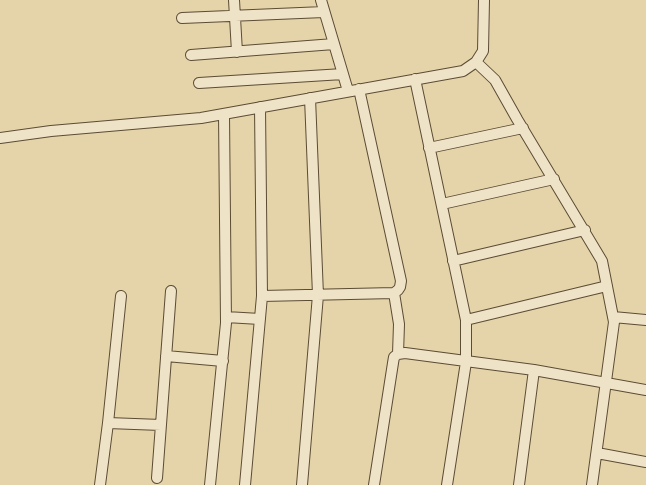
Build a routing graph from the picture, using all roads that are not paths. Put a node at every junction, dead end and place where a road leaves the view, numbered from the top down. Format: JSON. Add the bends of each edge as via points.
{"nodes":[{"id":1,"x":234,"y":0,"type":"edge"},
{"id":2,"x":321,"y":0,"type":"edge"},
{"id":3,"x":484,"y":0,"type":"edge"},
{"id":4,"x":324,"y":12,"type":"junction"},
{"id":5,"x":235,"y":16,"type":"junction"},
{"id":6,"x":182,"y":18,"type":"dead end"},
{"id":7,"x":334,"y":44,"type":"junction"},
{"id":8,"x":237,"y":52,"type":"junction"},
{"id":9,"x":191,"y":55,"type":"dead end"},
{"id":10,"x":476,"y":62,"type":"junction"},
{"id":11,"x":343,"y":74,"type":"junction"},
{"id":12,"x":415,"y":79,"type":"junction"},
{"id":13,"x":199,"y":83,"type":"dead end"},
{"id":14,"x":359,"y":89,"type":"junction"},
{"id":15,"x":348,"y":92,"type":"junction"},
{"id":16,"x":310,"y":98,"type":"junction"},
{"id":17,"x":260,"y":107,"type":"junction"},
{"id":18,"x":224,"y":114,"type":"junction"},
{"id":19,"x":522,"y":128,"type":"junction"},
{"id":20,"x":0,"y":138,"type":"edge"},
{"id":21,"x":429,"y":148,"type":"junction"},
{"id":22,"x":554,"y":179,"type":"junction"},
{"id":23,"x":442,"y":204,"type":"junction"},
{"id":24,"x":585,"y":230,"type":"junction"},
{"id":25,"x":454,"y":261,"type":"junction"},
{"id":26,"x":607,"y":286,"type":"junction"},
{"id":27,"x":171,"y":291,"type":"dead end"},
{"id":28,"x":394,"y":292,"type":"junction"},
{"id":29,"x":318,"y":295,"type":"junction"},
{"id":30,"x":121,"y":296,"type":"dead end"},
{"id":31,"x":262,"y":296,"type":"junction"},
{"id":32,"x":226,"y":317,"type":"junction"},
{"id":33,"x":612,"y":317,"type":"junction"},
{"id":34,"x":260,"y":319,"type":"junction"},
{"id":35,"x":466,"y":320,"type":"junction"},
{"id":36,"x":646,"y":320,"type":"edge"},
{"id":37,"x":398,"y":354,"type":"junction"},
{"id":38,"x":166,"y":356,"type":"junction"},
{"id":39,"x":223,"y":361,"type":"junction"},
{"id":40,"x":466,"y":362,"type":"junction"},
{"id":41,"x":534,"y":370,"type":"junction"},
{"id":42,"x":606,"y":384,"type":"junction"},
{"id":43,"x":646,"y":390,"type":"edge"},
{"id":44,"x":108,"y":423,"type":"junction"},
{"id":45,"x":161,"y":425,"type":"junction"},
{"id":46,"x":597,"y":453,"type":"junction"},
{"id":47,"x":646,"y":462,"type":"edge"},
{"id":48,"x":157,"y":478,"type":"dead end"},
{"id":49,"x":100,"y":485,"type":"edge"},
{"id":50,"x":210,"y":485,"type":"edge"},
{"id":51,"x":245,"y":485,"type":"edge"},
{"id":52,"x":302,"y":485,"type":"edge"},
{"id":53,"x":374,"y":485,"type":"edge"},
{"id":54,"x":447,"y":485,"type":"edge"},
{"id":55,"x":519,"y":485,"type":"edge"},
{"id":56,"x":592,"y":485,"type":"edge"}],
"edges":[{"from":1,"to":5,"type":"street"},
{"from":2,"to":4,"type":"street"},
{"from":3,"to":10,"type":"street","via":[[483,50]]},
{"from":4,"to":5,"type":"street"},
{"from":4,"to":7,"type":"street"},
{"from":5,"to":6,"type":"street"},
{"from":5,"to":8,"type":"street"},
{"from":7,"to":8,"type":"street"},
{"from":7,"to":11,"type":"street"},
{"from":8,"to":9,"type":"street"},
{"from":10,"to":12,"type":"street","via":[[463,71]]},
{"from":10,"to":19,"type":"street","via":[[495,80]]},
{"from":11,"to":13,"type":"street"},
{"from":11,"to":15,"type":"street"},
{"from":12,"to":14,"type":"street"},
{"from":12,"to":21,"type":"street"},
{"from":14,"to":15,"type":"street"},
{"from":14,"to":28,"type":"street","via":[[401,281],[398,290]]},
{"from":15,"to":16,"type":"street"},
{"from":16,"to":17,"type":"street"},
{"from":16,"to":29,"type":"street"},
{"from":17,"to":18,"type":"street"},
{"from":17,"to":31,"type":"street"},
{"from":18,"to":20,"type":"street"},
{"from":18,"to":32,"type":"street"},
{"from":19,"to":21,"type":"street"},
{"from":19,"to":22,"type":"street"},
{"from":21,"to":23,"type":"street"},
{"from":22,"to":23,"type":"street"},
{"from":22,"to":24,"type":"street"},
{"from":23,"to":25,"type":"street"},
{"from":24,"to":25,"type":"street"},
{"from":24,"to":26,"type":"street","via":[[602,261]]},
{"from":25,"to":35,"type":"street"},
{"from":26,"to":33,"type":"street"},
{"from":26,"to":35,"type":"street"},
{"from":27,"to":38,"type":"street"},
{"from":28,"to":29,"type":"street"},
{"from":28,"to":37,"type":"street","via":[[399,324]]},
{"from":29,"to":31,"type":"street"},
{"from":29,"to":52,"type":"street"},
{"from":30,"to":44,"type":"street"},
{"from":31,"to":34,"type":"street"},
{"from":32,"to":34,"type":"street"},
{"from":32,"to":39,"type":"street"},
{"from":33,"to":36,"type":"street"},
{"from":33,"to":42,"type":"street","via":[[614,322]]},
{"from":34,"to":51,"type":"street"},
{"from":35,"to":40,"type":"street"},
{"from":37,"to":40,"type":"street"},
{"from":37,"to":53,"type":"street","via":[[392,363]]},
{"from":38,"to":39,"type":"street"},
{"from":38,"to":45,"type":"street"},
{"from":39,"to":50,"type":"street"},
{"from":40,"to":41,"type":"street"},
{"from":40,"to":54,"type":"street"},
{"from":41,"to":42,"type":"street"},
{"from":41,"to":55,"type":"street"},
{"from":42,"to":43,"type":"street"},
{"from":42,"to":46,"type":"street"},
{"from":44,"to":45,"type":"street"},
{"from":44,"to":49,"type":"street"},
{"from":45,"to":48,"type":"street"},
{"from":46,"to":47,"type":"street"},
{"from":46,"to":56,"type":"street"}]}
